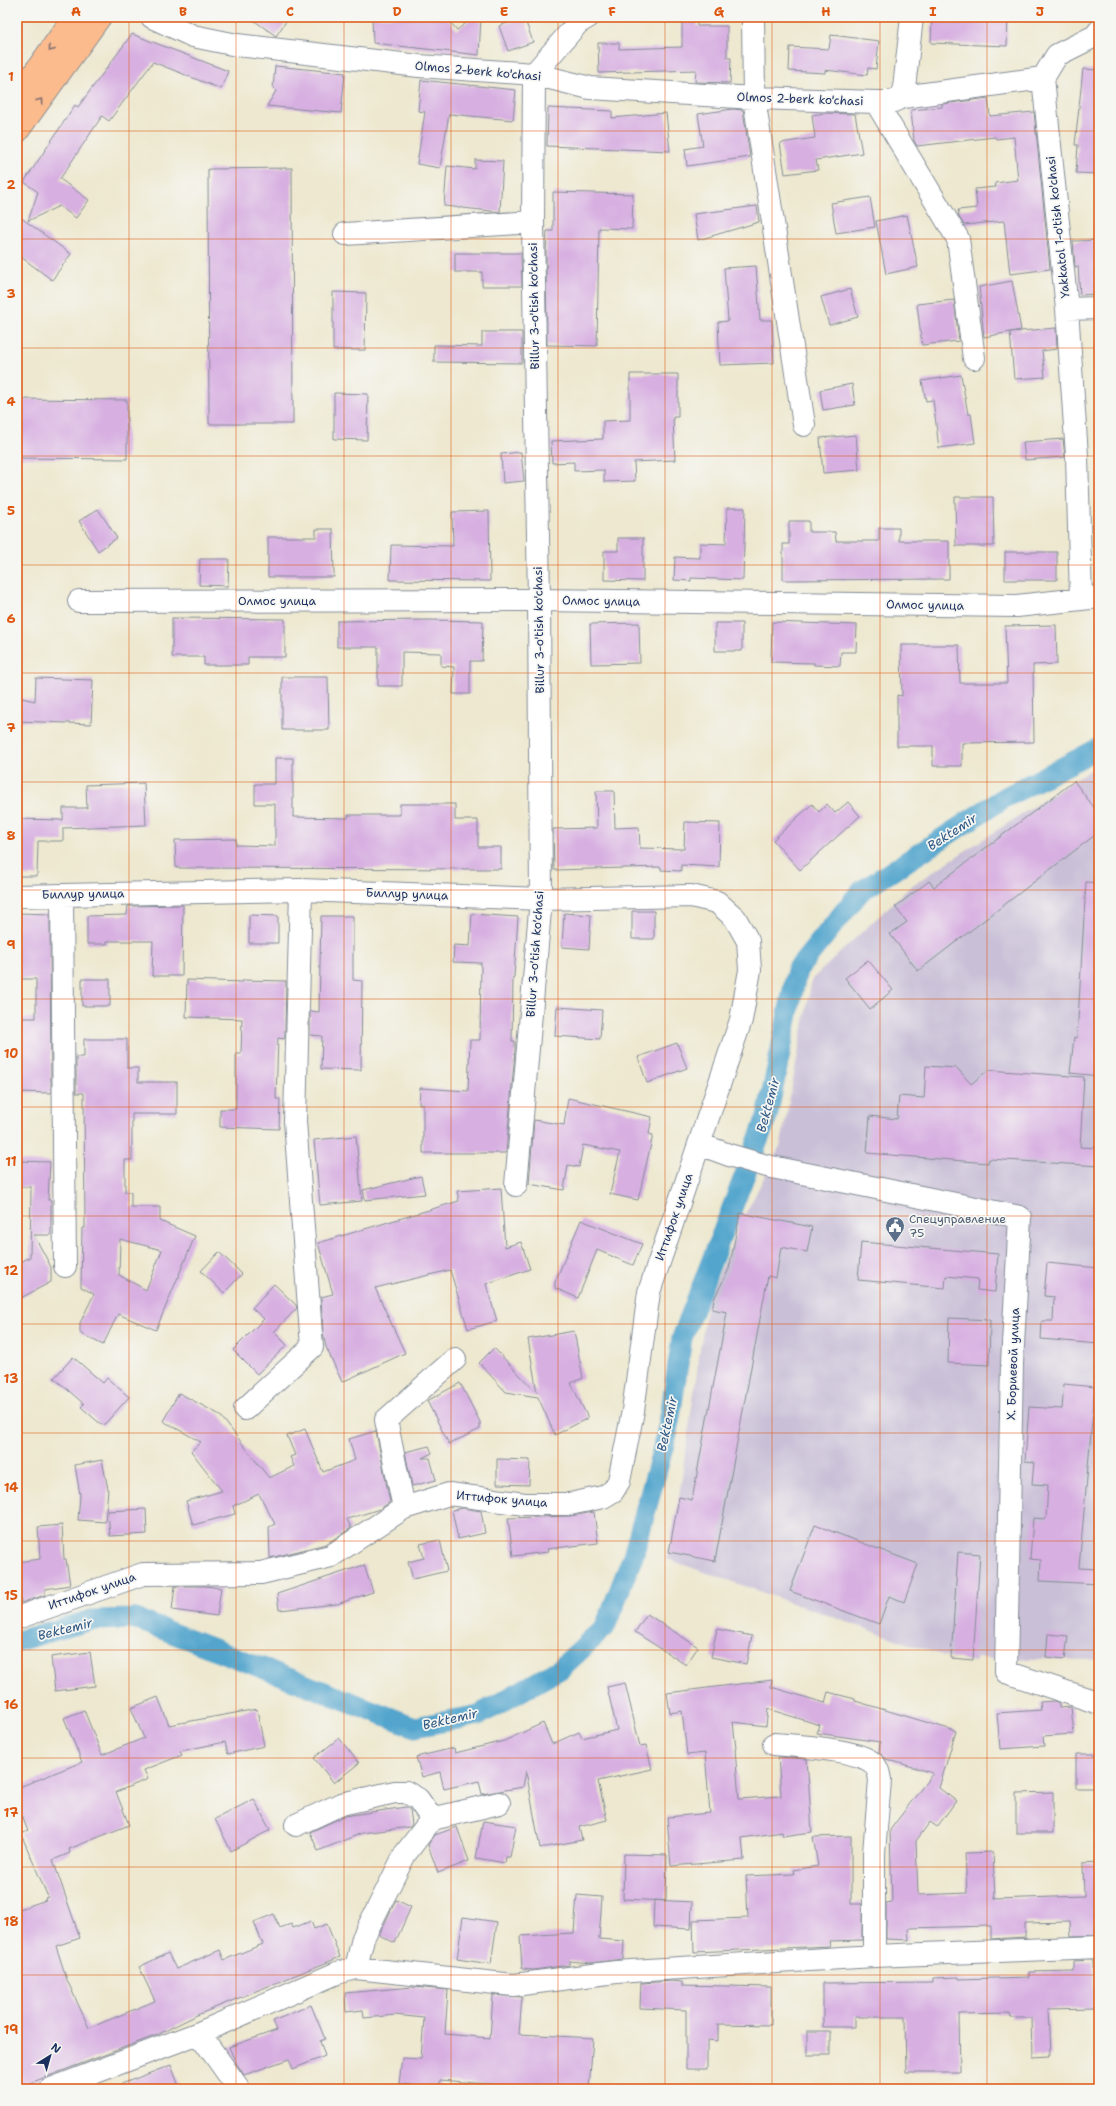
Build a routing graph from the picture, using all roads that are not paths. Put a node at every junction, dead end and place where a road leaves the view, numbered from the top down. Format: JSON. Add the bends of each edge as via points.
{"nodes":[{"id":1,"x":74,"y":17,"type":"edge"},
{"id":2,"x":100,"y":17,"type":"edge"},
{"id":3,"x":152,"y":17,"type":"edge"},
{"id":4,"x":588,"y":17,"type":"edge"},
{"id":5,"x":753,"y":17,"type":"edge"},
{"id":6,"x":912,"y":17,"type":"edge"},
{"id":7,"x":1099,"y":30,"type":"edge"},
{"id":8,"x":534,"y":74,"type":"junction"},
{"id":9,"x":1043,"y":78,"type":"junction"},
{"id":10,"x":17,"y":97,"type":"edge"},
{"id":11,"x":903,"y":97,"type":"junction"},
{"id":12,"x":754,"y":98,"type":"junction"},
{"id":13,"x":876,"y":102,"type":"junction"},
{"id":14,"x":17,"y":132,"type":"edge"},
{"id":15,"x":533,"y":222,"type":"junction"},
{"id":16,"x":345,"y":234,"type":"dead end"},
{"id":17,"x":1099,"y":308,"type":"edge"},
{"id":18,"x":1067,"y":309,"type":"junction"},
{"id":19,"x":974,"y":358,"type":"dead end"},
{"id":20,"x":804,"y":425,"type":"dead end"},
{"id":21,"x":1090,"y":598,"type":"edge"},
{"id":22,"x":539,"y":600,"type":"junction"},
{"id":23,"x":79,"y":601,"type":"dead end"},
{"id":24,"x":301,"y":890,"type":"junction"},
{"id":25,"x":62,"y":894,"type":"junction"},
{"id":26,"x":17,"y":896,"type":"edge"},
{"id":27,"x":541,"y":899,"type":"junction"},
{"id":28,"x":750,"y":970,"type":"joint"},
{"id":29,"x":699,"y":1144,"type":"junction"},
{"id":30,"x":516,"y":1185,"type":"dead end"},
{"id":31,"x":65,"y":1266,"type":"dead end"},
{"id":32,"x":455,"y":1360,"type":"dead end"},
{"id":33,"x":245,"y":1409,"type":"dead end"},
{"id":34,"x":404,"y":1508,"type":"junction"},
{"id":35,"x":17,"y":1618,"type":"edge"},
{"id":36,"x":1099,"y":1703,"type":"edge"},
{"id":37,"x":774,"y":1744,"type":"dead end"},
{"id":38,"x":499,"y":1803,"type":"dead end"},
{"id":39,"x":432,"y":1819,"type":"junction"},
{"id":40,"x":296,"y":1825,"type":"dead end"},
{"id":41,"x":1099,"y":1947,"type":"edge"},
{"id":42,"x":874,"y":1956,"type":"junction"},
{"id":43,"x":356,"y":1968,"type":"junction"},
{"id":44,"x":199,"y":2033,"type":"junction"},
{"id":45,"x":51,"y":2089,"type":"edge"},
{"id":46,"x":239,"y":2089,"type":"edge"}],
"edges":[{"from":1,"to":10,"type":"highway","one_way":true},
{"from":14,"to":2,"type":"highway","one_way":true},
{"from":3,"to":8,"type":"street","name":"Olmos 2-berk ko'chasi","via":[[193,36],[237,45],[419,66]]},
{"from":4,"to":8,"type":"street","via":[[578,23]]},
{"from":5,"to":12,"type":"street"},
{"from":6,"to":11,"type":"street"},
{"from":7,"to":9,"type":"street","via":[[1095,36],[1057,55]]},
{"from":8,"to":12,"type":"street","name":"Olmos 2-berk ko'chasi","via":[[590,88]]},
{"from":8,"to":15,"type":"street","name":"Billur 3-o'tish ko'chasi"},
{"from":9,"to":11,"type":"street"},
{"from":9,"to":18,"type":"street","name":"Yakkatol 1-o'tish ko'chasi"},
{"from":11,"to":13,"type":"street","name":"Olmos 2-berk ko'chasi","via":[[891,102]]},
{"from":12,"to":13,"type":"street","name":"Olmos 2-berk ko'chasi"},
{"from":12,"to":20,"type":"street"},
{"from":13,"to":19,"type":"street","via":[[958,239]]},
{"from":15,"to":16,"type":"street"},
{"from":15,"to":22,"type":"street","name":"Billur 3-o'tish ko'chasi"},
{"from":17,"to":18,"type":"street"},
{"from":18,"to":21,"type":"street","name":"Yakkatol 1-o'tish ko'chasi"},
{"from":21,"to":22,"type":"street","name":"Олмос улица","via":[[1017,606]]},
{"from":22,"to":23,"type":"street","name":"Олмос улица"},
{"from":22,"to":27,"type":"street","name":"Billur 3-o'tish ko'chasi"},
{"from":24,"to":25,"type":"street","name":"Биллур улица"},
{"from":24,"to":27,"type":"street","name":"Биллур улица"},
{"from":24,"to":33,"type":"street","via":[[295,1122],[312,1347]]},
{"from":25,"to":26,"type":"street","name":"Биллур улица"},
{"from":25,"to":31,"type":"street"},
{"from":27,"to":28,"type":"street","name":"Биллур улица","via":[[691,896],[717,902],[735,918],[748,941]]},
{"from":27,"to":30,"type":"street","name":"Billur 3-o'tish ko'chasi"},
{"from":28,"to":29,"type":"street","name":"Иттифок улица","via":[[741,1020]]},
{"from":29,"to":34,"type":"street","name":"Иттифок улица","via":[[648,1292],[634,1411],[619,1481],[613,1491],[603,1497],[570,1504],[525,1504],[450,1494]]},
{"from":29,"to":36,"type":"street","name":"Х. Бориевой улица","via":[[767,1166],[1020,1216],[1012,1363],[1006,1672]]},
{"from":32,"to":34,"type":"street","via":[[386,1420]]},
{"from":34,"to":35,"type":"street","name":"Иттифок улица","via":[[331,1556],[261,1573],[143,1574]]},
{"from":37,"to":42,"type":"street","via":[[826,1748],[863,1758],[873,1763],[878,1770],[880,1780],[874,1853]]},
{"from":38,"to":39,"type":"street"},
{"from":39,"to":40,"type":"street","via":[[418,1799],[406,1792],[395,1792],[340,1804]]},
{"from":39,"to":43,"type":"street","via":[[405,1854],[363,1938]]},
{"from":41,"to":42,"type":"street"},
{"from":42,"to":43,"type":"street","via":[[616,1972],[514,1985]]},
{"from":43,"to":44,"type":"street","via":[[337,1973]]},
{"from":44,"to":45,"type":"street"},
{"from":44,"to":46,"type":"street"}]}
